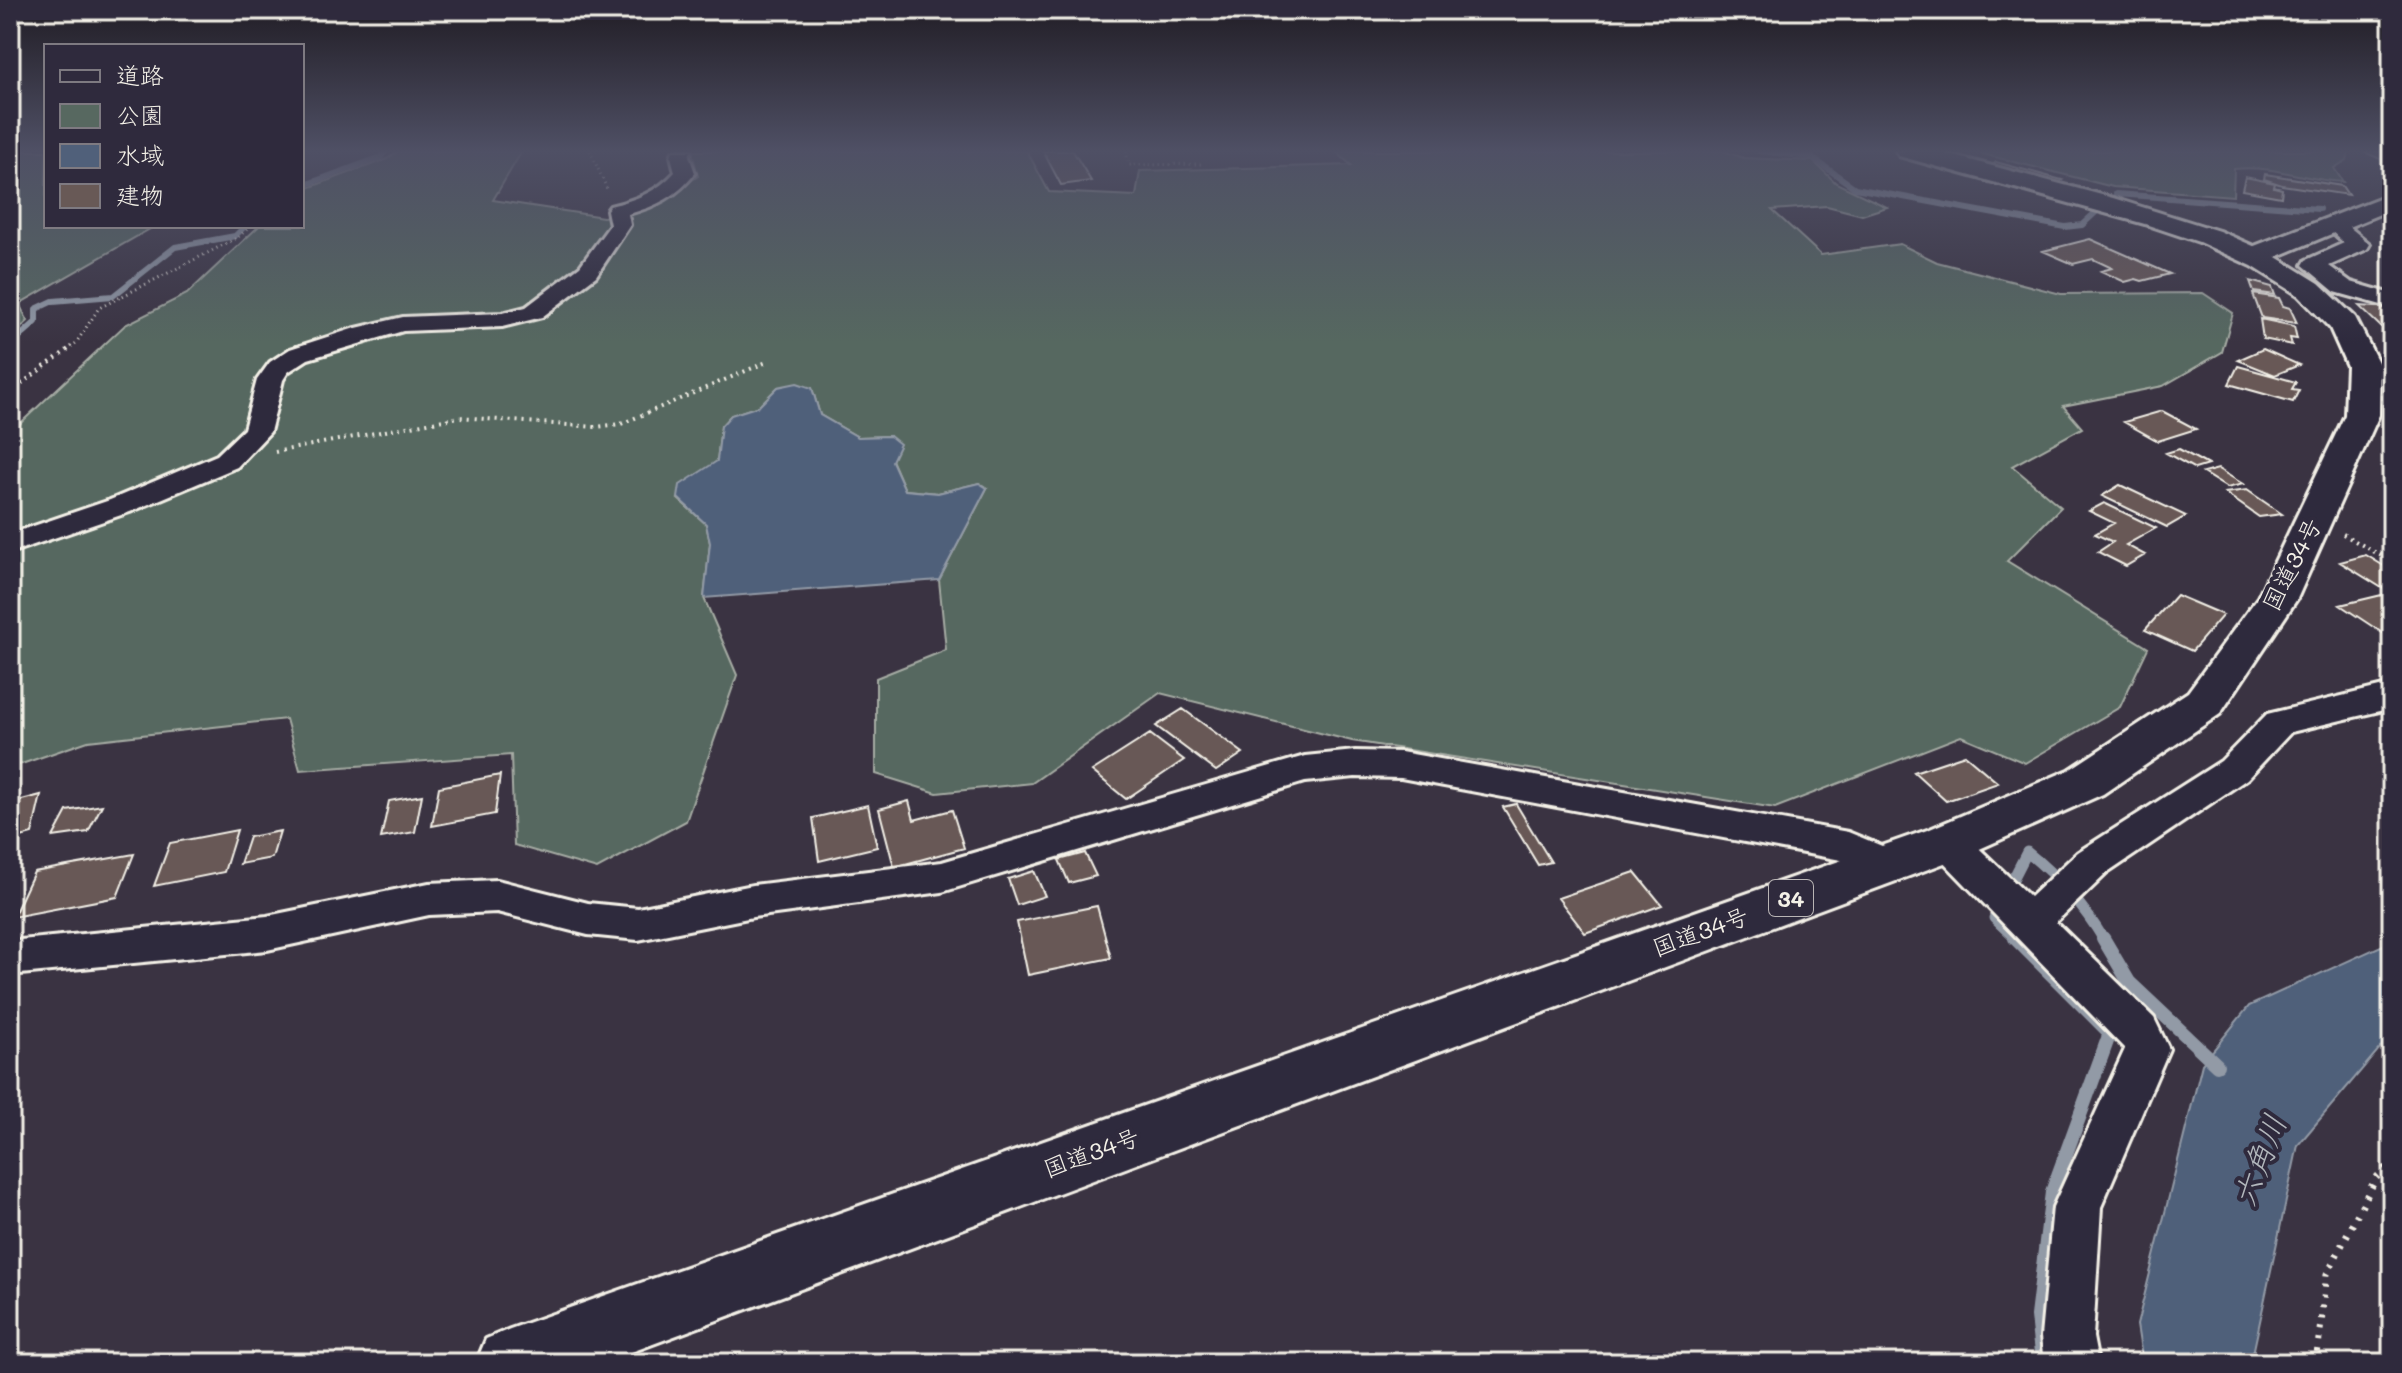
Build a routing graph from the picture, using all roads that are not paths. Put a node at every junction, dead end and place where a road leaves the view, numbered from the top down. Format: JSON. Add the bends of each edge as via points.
{"nodes":[{"id":1,"x":618,"y":215,"type":"edge"},
{"id":2,"x":2145,"y":215,"type":"edge"},
{"id":3,"x":2358,"y":215,"type":"edge"},
{"id":4,"x":2335,"y":225,"type":"junction"},
{"id":5,"x":2254,"y":256,"type":"junction"},
{"id":6,"x":2392,"y":301,"type":"edge"},
{"id":7,"x":10,"y":544,"type":"edge"},
{"id":8,"x":2392,"y":696,"type":"edge"},
{"id":9,"x":1948,"y":842,"type":"junction"},
{"id":10,"x":1885,"y":864,"type":"junction"},
{"id":11,"x":2054,"y":899,"type":"junction"},
{"id":12,"x":10,"y":958,"type":"edge"},
{"id":13,"x":510,"y":1363,"type":"edge"},
{"id":14,"x":2071,"y":1363,"type":"edge"}],
"edges":[{"from":1,"to":7,"type":"street","via":[[620,225],[588,271],[534,312],[502,320],[403,324],[299,354],[274,374],[257,432],[227,461]]},
{"from":2,"to":5,"type":"highway","name":"国道34号","number":"34"},
{"from":3,"to":4,"type":"main road"},
{"from":4,"to":5,"type":"main road"},
{"from":4,"to":6,"type":"street","via":[[2359,244],[2314,265],[2343,287]]},
{"from":5,"to":9,"type":"highway","name":"国道34号","number":"34","via":[[2314,292],[2338,316],[2357,343],[2368,393],[2277,599],[2204,703],[2086,782]]},
{"from":8,"to":11,"type":"street","via":[[2279,723],[2234,770],[2092,863]]},
{"from":9,"to":10,"type":"highway","name":"国道34号","number":"34"},
{"from":9,"to":11,"type":"street"},
{"from":10,"to":12,"type":"street","via":[[1848,847],[1401,765],[1355,764],[1305,769],[942,877],[753,901],[638,924],[588,919],[497,896],[429,899],[267,933]]},
{"from":10,"to":13,"type":"highway","name":"国道34号","number":"34"},
{"from":11,"to":14,"type":"street","via":[[2147,1049],[2077,1207],[2067,1337]]}]}
